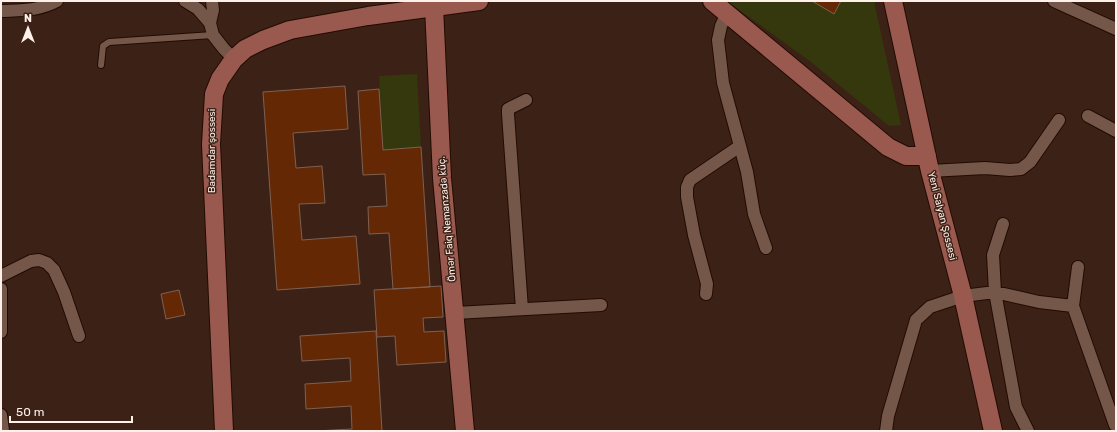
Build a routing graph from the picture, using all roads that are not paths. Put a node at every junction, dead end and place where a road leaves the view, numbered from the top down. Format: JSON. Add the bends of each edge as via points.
{"nodes":[{"id":1,"x":57,"y":1,"type":"edge"},
{"id":2,"x":185,"y":1,"type":"edge"},
{"id":3,"x":212,"y":1,"type":"edge"},
{"id":4,"x":479,"y":1,"type":"edge"},
{"id":5,"x":712,"y":1,"type":"edge"},
{"id":6,"x":893,"y":1,"type":"edge"},
{"id":7,"x":1054,"y":1,"type":"edge"},
{"id":8,"x":434,"y":4,"type":"edge"},
{"id":9,"x":1,"y":10,"type":"edge"},
{"id":10,"x":727,"y":13,"type":"junction"},
{"id":11,"x":210,"y":23,"type":"junction"},
{"id":12,"x":1116,"y":29,"type":"edge"},
{"id":13,"x":213,"y":35,"type":"junction"},
{"id":14,"x":234,"y":59,"type":"junction"},
{"id":15,"x":100,"y":66,"type":"dead end"},
{"id":16,"x":526,"y":100,"type":"dead end"},
{"id":17,"x":1088,"y":116,"type":"dead end"},
{"id":18,"x":1059,"y":120,"type":"dead end"},
{"id":19,"x":1116,"y":131,"type":"edge"},
{"id":20,"x":740,"y":146,"type":"junction"},
{"id":21,"x":929,"y":163,"type":"junction"},
{"id":22,"x":1004,"y":224,"type":"dead end"},
{"id":23,"x":766,"y":248,"type":"dead end"},
{"id":24,"x":1078,"y":267,"type":"dead end"},
{"id":25,"x":1,"y":276,"type":"edge"},
{"id":26,"x":1,"y":290,"type":"edge"},
{"id":27,"x":994,"y":292,"type":"junction"},
{"id":28,"x":706,"y":294,"type":"dead end"},
{"id":29,"x":963,"y":296,"type":"junction"},
{"id":30,"x":601,"y":305,"type":"dead end"},
{"id":31,"x":1073,"y":306,"type":"junction"},
{"id":32,"x":522,"y":310,"type":"junction"},
{"id":33,"x":455,"y":313,"type":"junction"},
{"id":34,"x":1,"y":332,"type":"edge"},
{"id":35,"x":78,"y":336,"type":"dead end"},
{"id":36,"x":1,"y":415,"type":"edge"},
{"id":37,"x":1115,"y":425,"type":"edge"},
{"id":38,"x":3,"y":431,"type":"edge"},
{"id":39,"x":224,"y":431,"type":"edge"},
{"id":40,"x":465,"y":431,"type":"edge"},
{"id":41,"x":886,"y":431,"type":"edge"},
{"id":42,"x":993,"y":431,"type":"edge"},
{"id":43,"x":1028,"y":431,"type":"edge"}],
"edges":[{"from":1,"to":9,"type":"street","via":[[33,10]]},
{"from":2,"to":11,"type":"street","via":[[198,9]]},
{"from":3,"to":11,"type":"street"},
{"from":4,"to":8,"type":"main road","name":"Badamdar şossesi"},
{"from":5,"to":10,"type":"main road"},
{"from":6,"to":21,"type":"main road","name":"Yeni Salyan Şossesi"},
{"from":7,"to":12,"type":"street"},
{"from":8,"to":14,"type":"main road","name":"Badamdar şossesi","via":[[290,30],[263,40]]},
{"from":8,"to":33,"type":"main road","name":"Ömər Faiq Nemanzadə küç.","via":[[442,178]]},
{"from":10,"to":20,"type":"street","via":[[718,40],[723,83]]},
{"from":10,"to":21,"type":"main road","via":[[888,147]]},
{"from":11,"to":13,"type":"street"},
{"from":13,"to":14,"type":"street"},
{"from":13,"to":15,"type":"lane","via":[[109,42],[103,46]]},
{"from":14,"to":39,"type":"main road","name":"Badamdar şossesi","via":[[220,78],[214,94],[211,144]]},
{"from":16,"to":32,"type":"street","via":[[508,109]]},
{"from":17,"to":19,"type":"street"},
{"from":18,"to":21,"type":"street","via":[[1030,162],[1021,169]]},
{"from":20,"to":23,"type":"street","via":[[754,214]]},
{"from":20,"to":28,"type":"street","via":[[690,180],[687,187],[694,235],[707,284]]},
{"from":21,"to":29,"type":"main road","name":"Yeni Salyan Şossesi"},
{"from":22,"to":27,"type":"street","via":[[994,255]]},
{"from":24,"to":31,"type":"street"},
{"from":25,"to":35,"type":"street","via":[[31,261],[47,262],[54,270],[64,292]]},
{"from":26,"to":34,"type":"street"},
{"from":27,"to":29,"type":"street"},
{"from":27,"to":31,"type":"street"},
{"from":27,"to":43,"type":"street","via":[[1016,407]]},
{"from":29,"to":41,"type":"street","via":[[930,307],[916,320]]},
{"from":29,"to":42,"type":"main road","name":"Yeni Salyan Şossesi"},
{"from":30,"to":32,"type":"street"},
{"from":31,"to":37,"type":"street"},
{"from":32,"to":33,"type":"street"},
{"from":33,"to":40,"type":"main road","name":"Ömər Faiq Nemanzadə küç."},
{"from":36,"to":38,"type":"street"}]}
